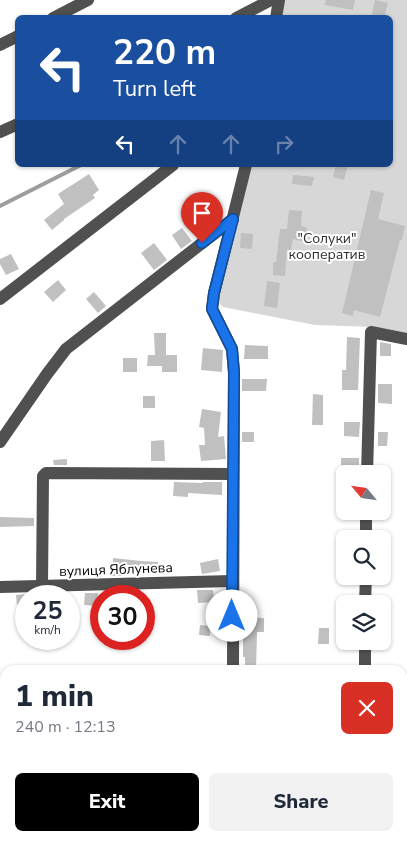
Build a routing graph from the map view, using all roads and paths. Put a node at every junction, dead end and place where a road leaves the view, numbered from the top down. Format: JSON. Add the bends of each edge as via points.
{"nodes":[{"id":1,"x":88,"y":0,"type":"edge"},
{"id":2,"x":271,"y":0,"type":"edge"},
{"id":3,"x":279,"y":0,"type":"edge"},
{"id":4,"x":59,"y":15,"type":"edge"},
{"id":5,"x":242,"y":15,"type":"edge"},
{"id":6,"x":276,"y":15,"type":"edge"},
{"id":7,"x":15,"y":37,"type":"edge"},
{"id":8,"x":0,"y":44,"type":"edge"},
{"id":9,"x":15,"y":125,"type":"edge"},
{"id":10,"x":0,"y":132,"type":"edge"},
{"id":11,"x":171,"y":167,"type":"edge"},
{"id":12,"x":246,"y":167,"type":"edge"},
{"id":13,"x":233,"y":219,"type":"junction"},
{"id":14,"x":1,"y":298,"type":"edge"},
{"id":15,"x":407,"y":339,"type":"edge"},
{"id":16,"x":0,"y":442,"type":"edge"},
{"id":17,"x":367,"y":465,"type":"edge"},
{"id":18,"x":233,"y":474,"type":"junction"},
{"id":19,"x":232,"y":581,"type":"junction"},
{"id":20,"x":42,"y":585,"type":"edge"},
{"id":21,"x":80,"y":585,"type":"edge"},
{"id":22,"x":0,"y":587,"type":"edge"},
{"id":23,"x":15,"y":587,"type":"edge"},
{"id":24,"x":365,"y":650,"type":"edge"},
{"id":25,"x":232,"y":665,"type":"edge"},
{"id":26,"x":365,"y":665,"type":"edge"}],
"edges":[{"from":1,"to":4,"type":"street"},
{"from":2,"to":5,"type":"street"},
{"from":3,"to":6,"type":"street"},
{"from":7,"to":8,"type":"street"},
{"from":9,"to":10,"type":"street"},
{"from":11,"to":14,"type":"street"},
{"from":12,"to":13,"type":"street"},
{"from":13,"to":16,"type":"street","via":[[66,349]]},
{"from":13,"to":18,"type":"street","via":[[212,309],[232,349]]},
{"from":15,"to":17,"type":"street","via":[[371,332]]},
{"from":18,"to":19,"type":"street"},
{"from":18,"to":20,"type":"street","via":[[46,473],[43,476]]},
{"from":19,"to":21,"type":"street","name":"вулиця Яблунева"},
{"from":19,"to":25,"type":"street"},
{"from":22,"to":23,"type":"street","name":"вулиця Яблунева"},
{"from":24,"to":26,"type":"street"}]}
